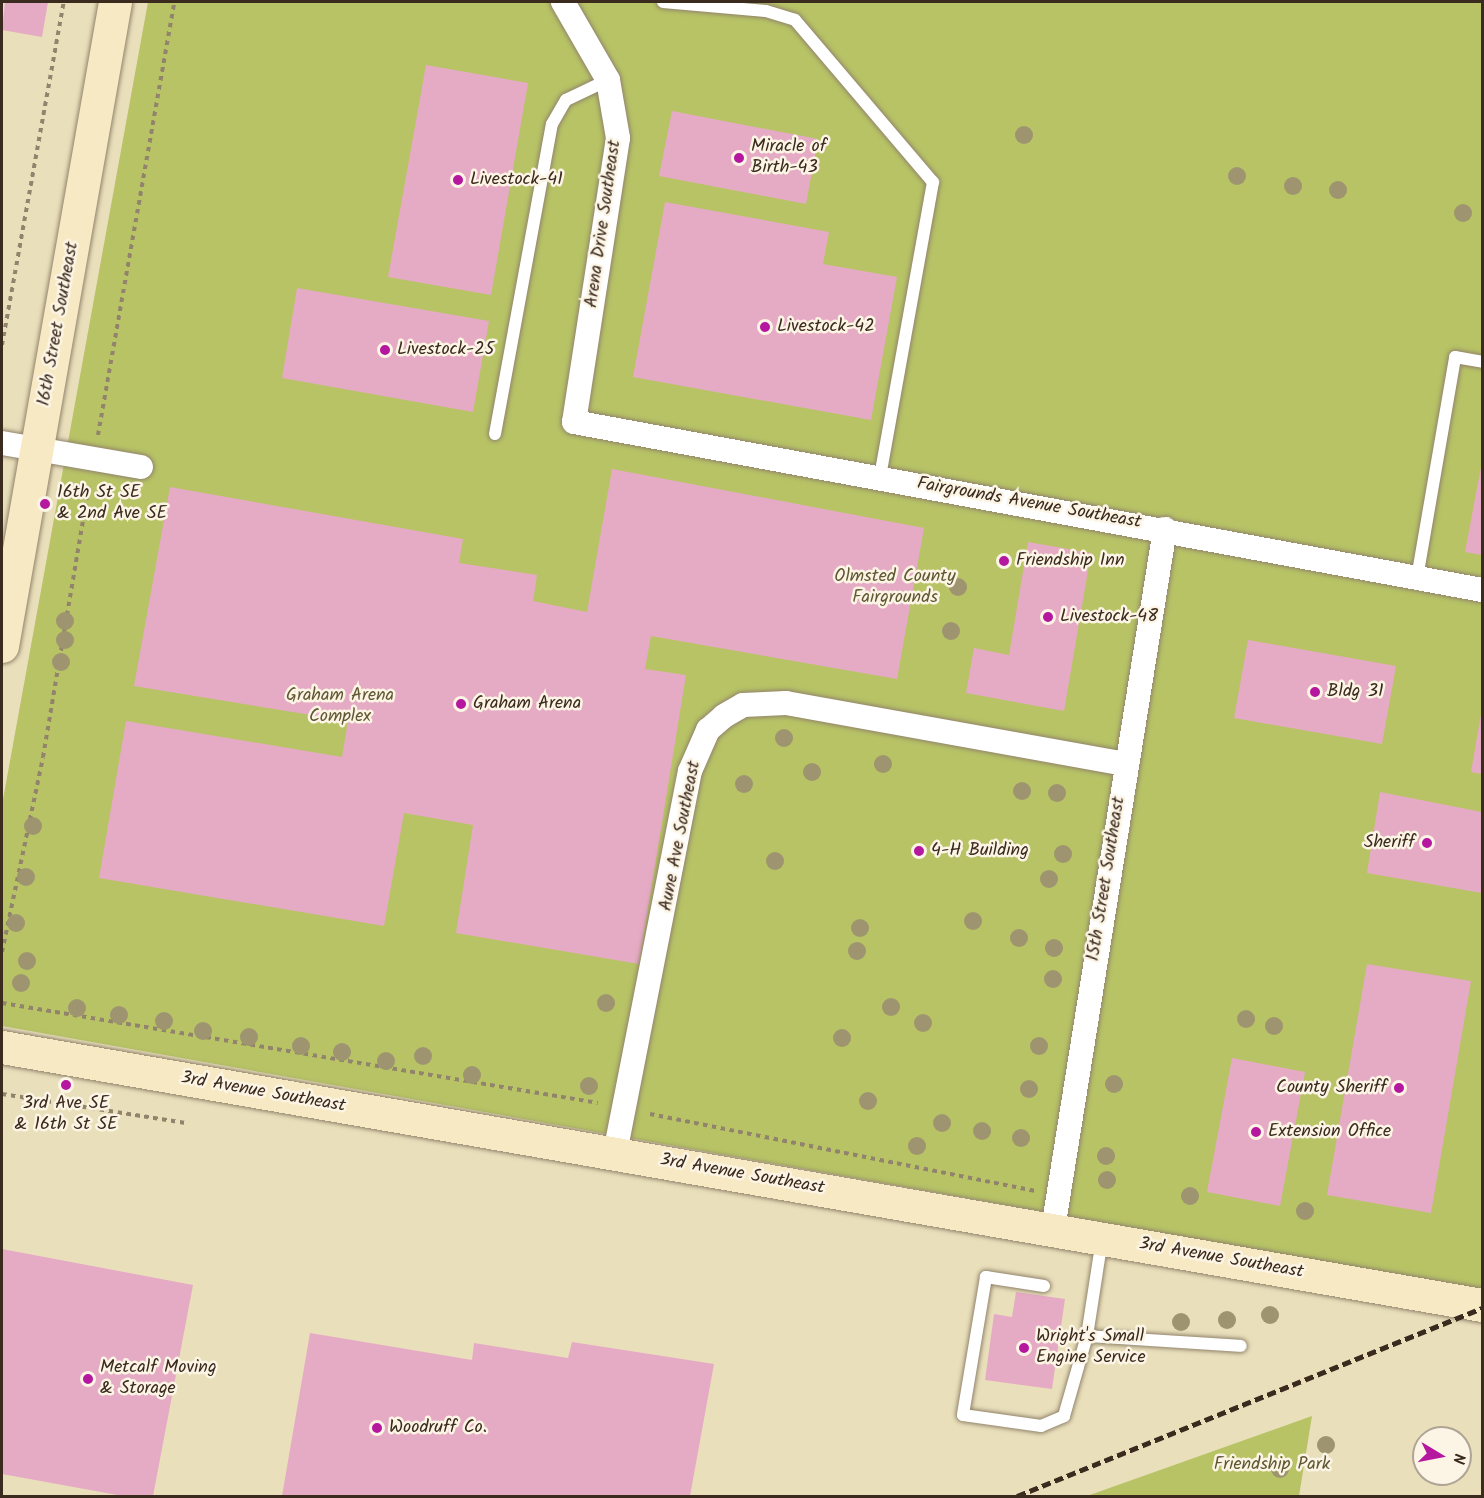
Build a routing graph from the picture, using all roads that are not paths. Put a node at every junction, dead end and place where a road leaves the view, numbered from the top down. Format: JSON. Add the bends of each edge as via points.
{"nodes":[{"id":1,"x":115,"y":2,"type":"edge"},
{"id":2,"x":563,"y":2,"type":"edge"},
{"id":3,"x":663,"y":2,"type":"edge"},
{"id":4,"x":608,"y":80,"type":"junction"},
{"id":5,"x":1482,"y":362,"type":"edge"},
{"id":6,"x":574,"y":422,"type":"joint"},
{"id":7,"x":495,"y":434,"type":"dead end"},
{"id":8,"x":2,"y":443,"type":"edge"},
{"id":9,"x":37,"y":450,"type":"junction"},
{"id":10,"x":141,"y":467,"type":"dead end"},
{"id":11,"x":880,"y":477,"type":"junction"},
{"id":12,"x":1165,"y":529,"type":"junction"},
{"id":13,"x":1417,"y":578,"type":"junction"},
{"id":14,"x":1482,"y":590,"type":"edge"},
{"id":15,"x":6,"y":592,"type":"edge"},
{"id":16,"x":2,"y":646,"type":"edge"},
{"id":17,"x":1125,"y":764,"type":"junction"},
{"id":18,"x":2,"y":1047,"type":"edge"},
{"id":19,"x":615,"y":1153,"type":"junction"},
{"id":20,"x":1053,"y":1229,"type":"junction"},
{"id":21,"x":1102,"y":1238,"type":"junction"},
{"id":22,"x":1044,"y":1286,"type":"dead end"},
{"id":23,"x":1482,"y":1305,"type":"edge"},
{"id":24,"x":1087,"y":1336,"type":"junction"},
{"id":25,"x":1241,"y":1346,"type":"dead end"}],
"edges":[{"from":1,"to":9,"type":"main road","name":"16th Street Southeast"},
{"from":2,"to":4,"type":"street","name":"Arena Drive Southeast"},
{"from":3,"to":11,"type":"lane","via":[[766,11],[795,20],[933,182]]},
{"from":4,"to":6,"type":"street","name":"Arena Drive Southeast","via":[[616,115],[616,160]]},
{"from":4,"to":7,"type":"lane","via":[[566,100],[552,124]]},
{"from":5,"to":13,"type":"lane","via":[[1455,357]]},
{"from":6,"to":11,"type":"street","name":"Fairgrounds Avenue Southeast"},
{"from":8,"to":9,"type":"street"},
{"from":9,"to":10,"type":"street"},
{"from":9,"to":15,"type":"main road","name":"16th Street Southeast"},
{"from":11,"to":12,"type":"street","name":"Fairgrounds Avenue Southeast"},
{"from":12,"to":13,"type":"street","name":"Fairgrounds Avenue Southeast"},
{"from":12,"to":17,"type":"street","name":"15th Street Southeast"},
{"from":13,"to":14,"type":"street","name":"Fairgrounds Avenue Southeast"},
{"from":15,"to":16,"type":"main road","name":"16th Street Southeast"},
{"from":17,"to":19,"type":"street","name":"Aune Ave Southeast","via":[[786,703],[743,705],[724,716],[708,730],[690,771],[664,926]]},
{"from":17,"to":20,"type":"street","name":"15th Street Southeast"},
{"from":18,"to":19,"type":"main road","name":"3rd Avenue Southeast"},
{"from":19,"to":20,"type":"main road","name":"3rd Avenue Southeast"},
{"from":20,"to":21,"type":"main road","name":"3rd Avenue Southeast"},
{"from":21,"to":23,"type":"main road","name":"3rd Avenue Southeast"},
{"from":21,"to":24,"type":"lane"},
{"from":22,"to":24,"type":"lane","via":[[986,1276],[963,1415],[1041,1426],[1064,1416]]},
{"from":24,"to":25,"type":"lane"}]}
